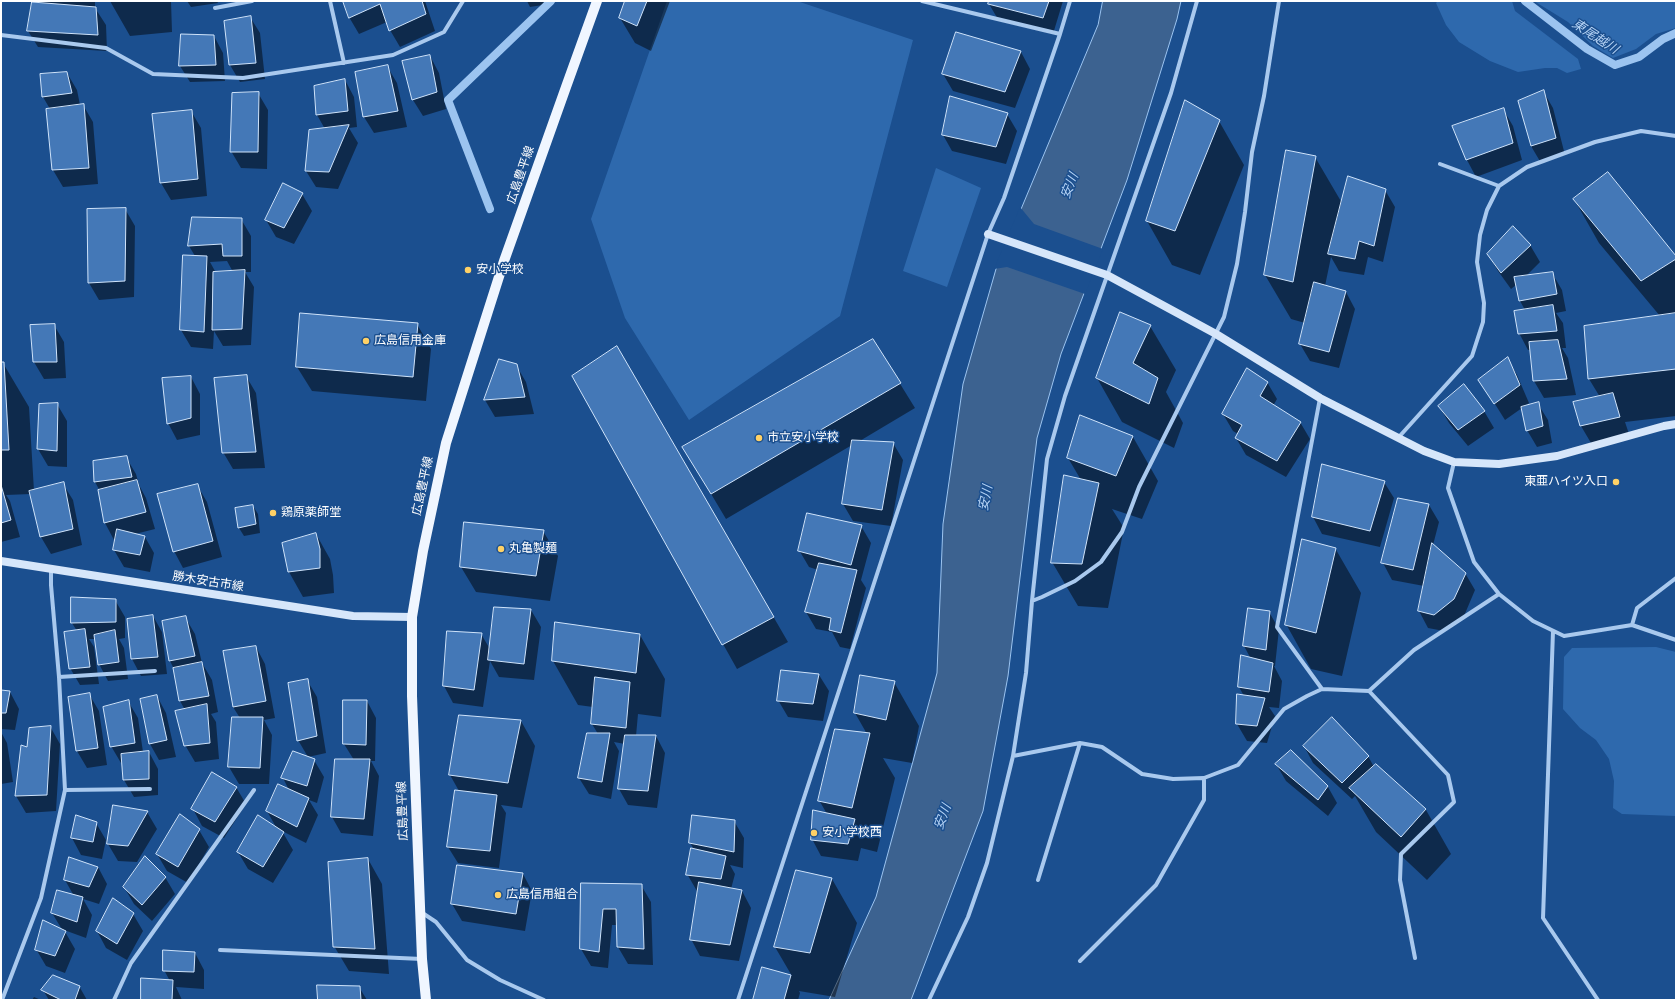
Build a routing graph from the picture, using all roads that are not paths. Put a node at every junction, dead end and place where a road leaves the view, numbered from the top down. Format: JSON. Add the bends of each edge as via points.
{"nodes":[{"id":1,"x":252,"y":1,"type":"edge"},
{"id":2,"x":330,"y":1,"type":"edge"},
{"id":3,"x":463,"y":1,"type":"edge"},
{"id":4,"x":598,"y":1,"type":"edge"},
{"id":5,"x":922,"y":1,"type":"edge"},
{"id":6,"x":1070,"y":1,"type":"edge"},
{"id":7,"x":1197,"y":1,"type":"edge"},
{"id":8,"x":1279,"y":1,"type":"edge"},
{"id":9,"x":215,"y":8,"type":"dead end"},
{"id":10,"x":1060,"y":34,"type":"junction"},
{"id":11,"x":1,"y":35,"type":"edge"},
{"id":12,"x":344,"y":63,"type":"junction"},
{"id":13,"x":1676,"y":136,"type":"edge"},
{"id":14,"x":1440,"y":164,"type":"dead end"},
{"id":15,"x":1498,"y":186,"type":"junction"},
{"id":16,"x":988,"y":234,"type":"junction"},
{"id":17,"x":1106,"y":275,"type":"junction"},
{"id":18,"x":1216,"y":334,"type":"junction"},
{"id":19,"x":1320,"y":398,"type":"junction"},
{"id":20,"x":1676,"y":424,"type":"edge"},
{"id":21,"x":1398,"y":438,"type":"junction"},
{"id":22,"x":1454,"y":462,"type":"junction"},
{"id":23,"x":1,"y":561,"type":"edge"},
{"id":24,"x":51,"y":569,"type":"junction"},
{"id":25,"x":1676,"y":578,"type":"edge"},
{"id":26,"x":1499,"y":594,"type":"junction"},
{"id":27,"x":1032,"y":600,"type":"junction"},
{"id":28,"x":412,"y":617,"type":"junction"},
{"id":29,"x":1632,"y":625,"type":"junction"},
{"id":30,"x":1553,"y":631,"type":"junction"},
{"id":31,"x":1676,"y":640,"type":"edge"},
{"id":32,"x":155,"y":671,"type":"dead end"},
{"id":33,"x":58,"y":677,"type":"junction"},
{"id":34,"x":1322,"y":689,"type":"junction"},
{"id":35,"x":1369,"y":691,"type":"junction"},
{"id":36,"x":1080,"y":743,"type":"junction"},
{"id":37,"x":1014,"y":756,"type":"junction"},
{"id":38,"x":1204,"y":778,"type":"junction"},
{"id":39,"x":150,"y":789,"type":"dead end"},
{"id":40,"x":65,"y":790,"type":"junction"},
{"id":41,"x":254,"y":790,"type":"dead end"},
{"id":42,"x":1038,"y":880,"type":"dead end"},
{"id":43,"x":420,"y":912,"type":"junction"},
{"id":44,"x":220,"y":950,"type":"dead end"},
{"id":45,"x":1415,"y":958,"type":"dead end"},
{"id":46,"x":422,"y":960,"type":"junction"},
{"id":47,"x":1080,"y":961,"type":"dead end"},
{"id":48,"x":2,"y":1000,"type":"edge"},
{"id":49,"x":114,"y":1000,"type":"edge"},
{"id":50,"x":426,"y":1000,"type":"edge"},
{"id":51,"x":544,"y":1000,"type":"edge"},
{"id":52,"x":738,"y":1000,"type":"edge"},
{"id":53,"x":929,"y":1000,"type":"edge"},
{"id":54,"x":1598,"y":1000,"type":"edge"}],
"edges":[{"from":1,"to":9,"type":"street"},
{"from":2,"to":12,"type":"street"},
{"from":3,"to":12,"type":"street","via":[[444,32],[393,55]]},
{"from":4,"to":28,"type":"main road","name":"広島豊平線","via":[[504,261],[446,443]]},
{"from":5,"to":10,"type":"street"},
{"from":6,"to":10,"type":"street"},
{"from":7,"to":17,"type":"street","via":[[1171,93]]},
{"from":8,"to":18,"type":"street","via":[[1252,152],[1237,264],[1224,317]]},
{"from":10,"to":16,"type":"street","via":[[1004,198]]},
{"from":11,"to":12,"type":"street","via":[[106,48],[153,74],[243,78]]},
{"from":13,"to":15,"type":"street","via":[[1641,131],[1595,142],[1527,167]]},
{"from":14,"to":15,"type":"street"},
{"from":15,"to":21,"type":"street","via":[[1487,210],[1480,235],[1477,262],[1484,303],[1483,322],[1472,356]]},
{"from":16,"to":17,"type":"street"},
{"from":16,"to":52,"type":"street"},
{"from":17,"to":18,"type":"street"},
{"from":17,"to":27,"type":"street","via":[[1065,396],[1048,459]]},
{"from":18,"to":19,"type":"street"},
{"from":18,"to":27,"type":"street","via":[[1139,487],[1122,532],[1101,562],[1075,581]]},
{"from":19,"to":21,"type":"street"},
{"from":19,"to":34,"type":"street","via":[[1277,627]]},
{"from":20,"to":22,"type":"street","via":[[1557,456],[1499,464]]},
{"from":21,"to":22,"type":"street"},
{"from":22,"to":26,"type":"street","via":[[1448,488],[1474,562]]},
{"from":23,"to":24,"type":"street","name":"勝木安古市線"},
{"from":24,"to":28,"type":"street","name":"勝木安古市線","via":[[353,616]]},
{"from":24,"to":33,"type":"street"},
{"from":25,"to":29,"type":"street","via":[[1637,608]]},
{"from":26,"to":30,"type":"street","via":[[1533,621]]},
{"from":26,"to":35,"type":"street","via":[[1414,650]]},
{"from":27,"to":37,"type":"street","via":[[1026,673]]},
{"from":28,"to":43,"type":"main road","name":"広島豊平線","via":[[413,744]]},
{"from":29,"to":30,"type":"street","via":[[1564,636]]},
{"from":29,"to":31,"type":"street"},
{"from":30,"to":54,"type":"street","via":[[1543,918]]},
{"from":32,"to":33,"type":"street"},
{"from":33,"to":40,"type":"street"},
{"from":34,"to":35,"type":"street"},
{"from":34,"to":38,"type":"street","via":[[1284,709],[1238,765]]},
{"from":35,"to":45,"type":"street","via":[[1448,775],[1454,802],[1401,854],[1400,880]]},
{"from":36,"to":37,"type":"street"},
{"from":36,"to":38,"type":"street","via":[[1102,746],[1142,774],[1173,779]]},
{"from":36,"to":42,"type":"street"},
{"from":37,"to":53,"type":"street","via":[[987,863],[968,918]]},
{"from":38,"to":47,"type":"street","via":[[1204,800],[1156,885]]},
{"from":39,"to":40,"type":"street"},
{"from":40,"to":48,"type":"street","via":[[41,898]]},
{"from":41,"to":49,"type":"street","via":[[131,963]]},
{"from":43,"to":46,"type":"main road","name":"広島豊平線"},
{"from":43,"to":51,"type":"street","via":[[436,922],[467,960],[500,980]]},
{"from":44,"to":46,"type":"street"},
{"from":46,"to":50,"type":"main road","name":"広島豊平線"}]}
